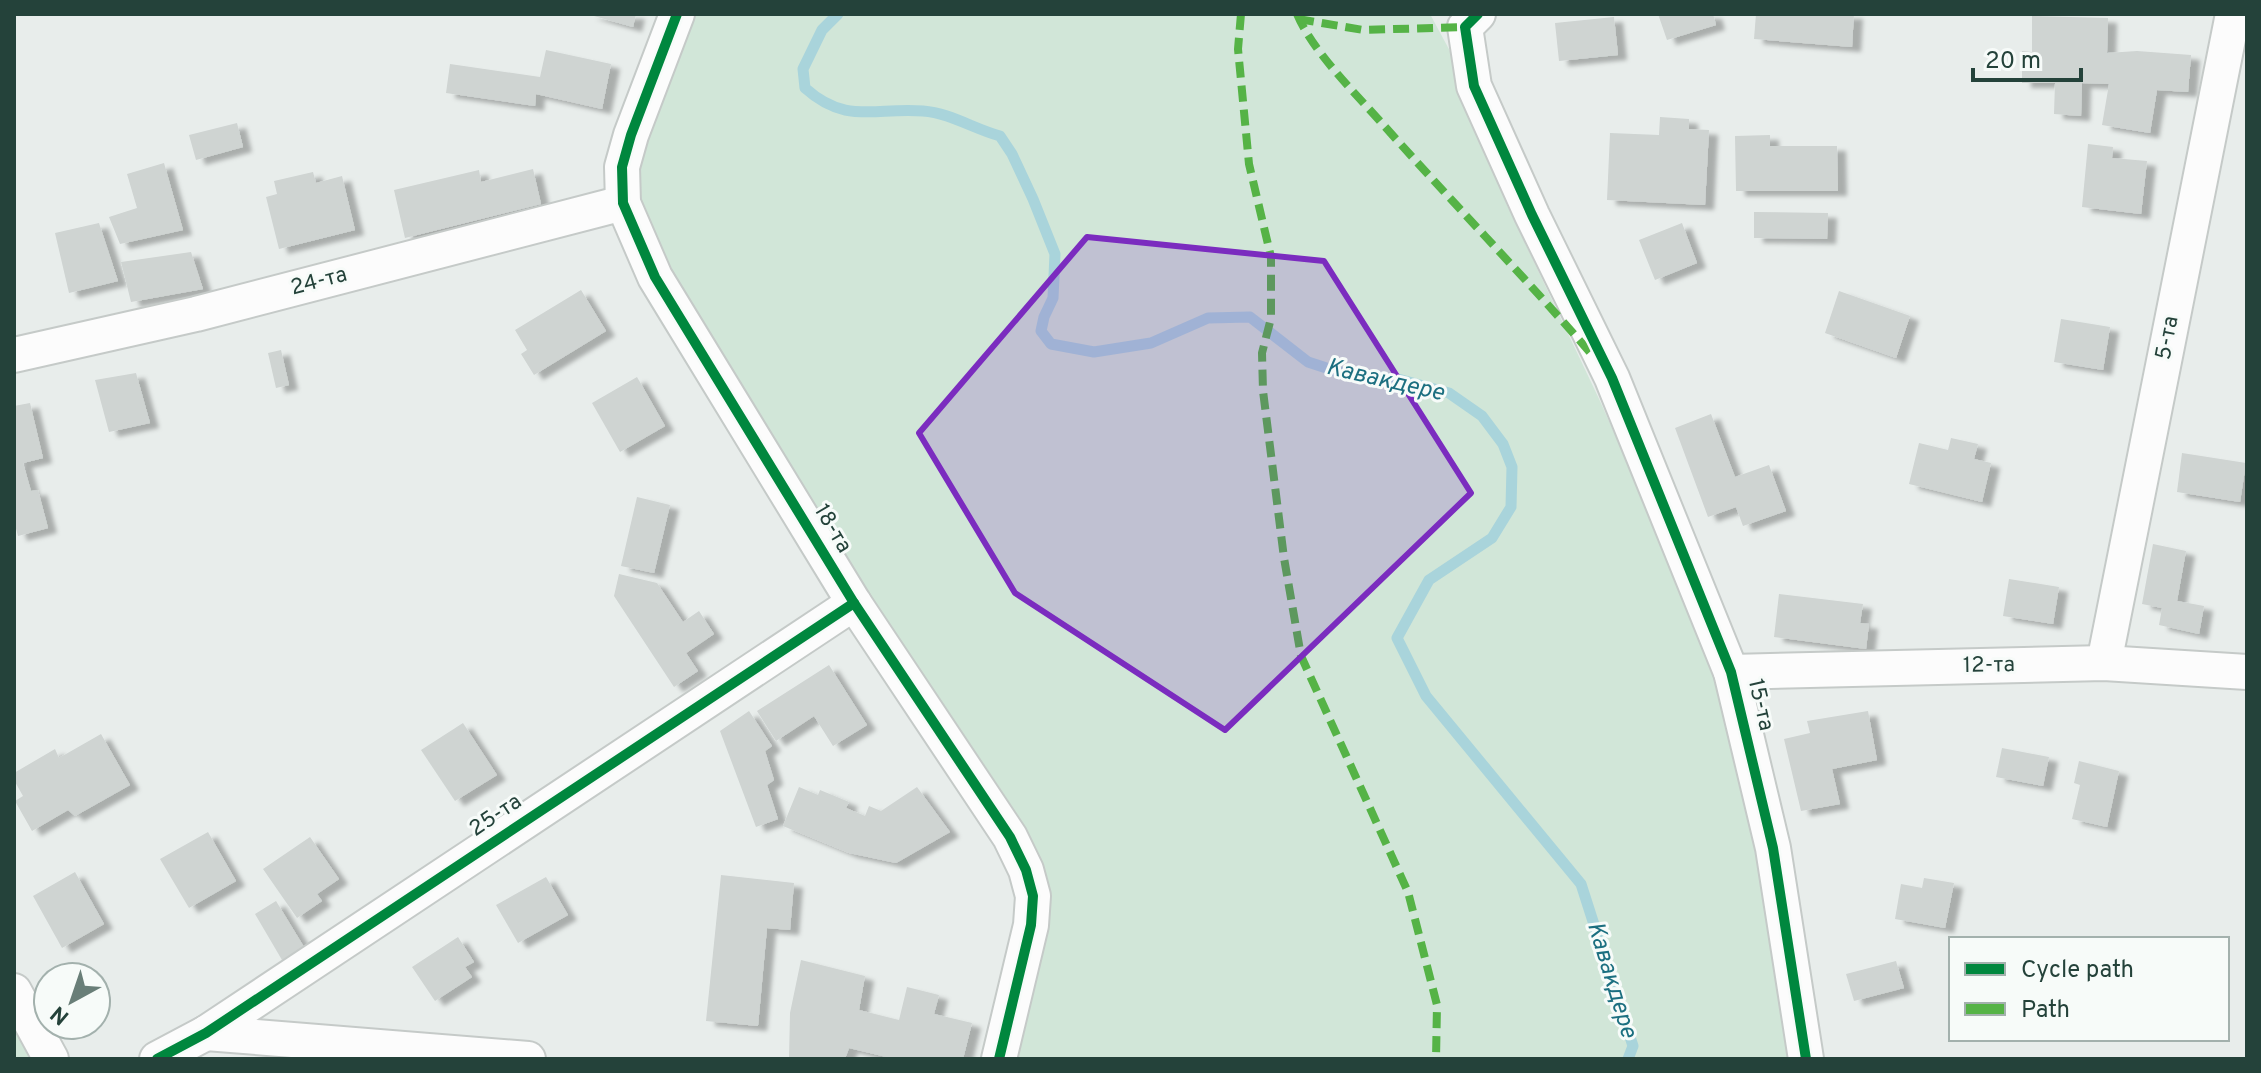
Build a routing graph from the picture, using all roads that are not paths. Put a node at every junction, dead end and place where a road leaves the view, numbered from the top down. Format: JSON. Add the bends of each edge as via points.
{"nodes":[{"id":1,"x":677,"y":14,"type":"edge"},
{"id":2,"x":1478,"y":14,"type":"edge"},
{"id":3,"x":2233,"y":14,"type":"edge"},
{"id":4,"x":2235,"y":67,"type":"edge"},
{"id":5,"x":623,"y":203,"type":"junction"},
{"id":6,"x":14,"y":355,"type":"edge"},
{"id":7,"x":854,"y":603,"type":"junction"},
{"id":8,"x":2104,"y":663,"type":"junction"},
{"id":9,"x":1731,"y":672,"type":"junction"},
{"id":10,"x":2247,"y":672,"type":"edge"},
{"id":11,"x":14,"y":991,"type":"edge"},
{"id":12,"x":206,"y":1033,"type":"junction"},
{"id":13,"x":51,"y":1059,"type":"edge"},
{"id":14,"x":157,"y":1059,"type":"edge"},
{"id":15,"x":528,"y":1059,"type":"edge"},
{"id":16,"x":999,"y":1059,"type":"edge"},
{"id":17,"x":1806,"y":1059,"type":"edge"}],
"edges":[{"from":1,"to":5,"type":"street","name":"18-та","via":[[631,135],[622,167]]},
{"from":2,"to":9,"type":"street","name":"15-та","via":[[1465,27],[1474,86],[1612,378]]},
{"from":3,"to":4,"type":"street","name":"5-та"},
{"from":4,"to":8,"type":"street","name":"5-та"},
{"from":5,"to":6,"type":"street","name":"24-та","via":[[196,314]]},
{"from":5,"to":7,"type":"street","name":"18-та","via":[[655,277]]},
{"from":7,"to":12,"type":"street","name":"25-та"},
{"from":7,"to":16,"type":"street","name":"18-та","via":[[1010,837],[1026,870],[1033,896],[1031,925]]},
{"from":8,"to":9,"type":"street","name":"12-та"},
{"from":8,"to":10,"type":"street","name":"12-та"},
{"from":9,"to":17,"type":"street","name":"15-та","via":[[1773,848]]},
{"from":11,"to":13,"type":"street"},
{"from":12,"to":14,"type":"street","name":"25-та"},
{"from":12,"to":15,"type":"street"}]}
